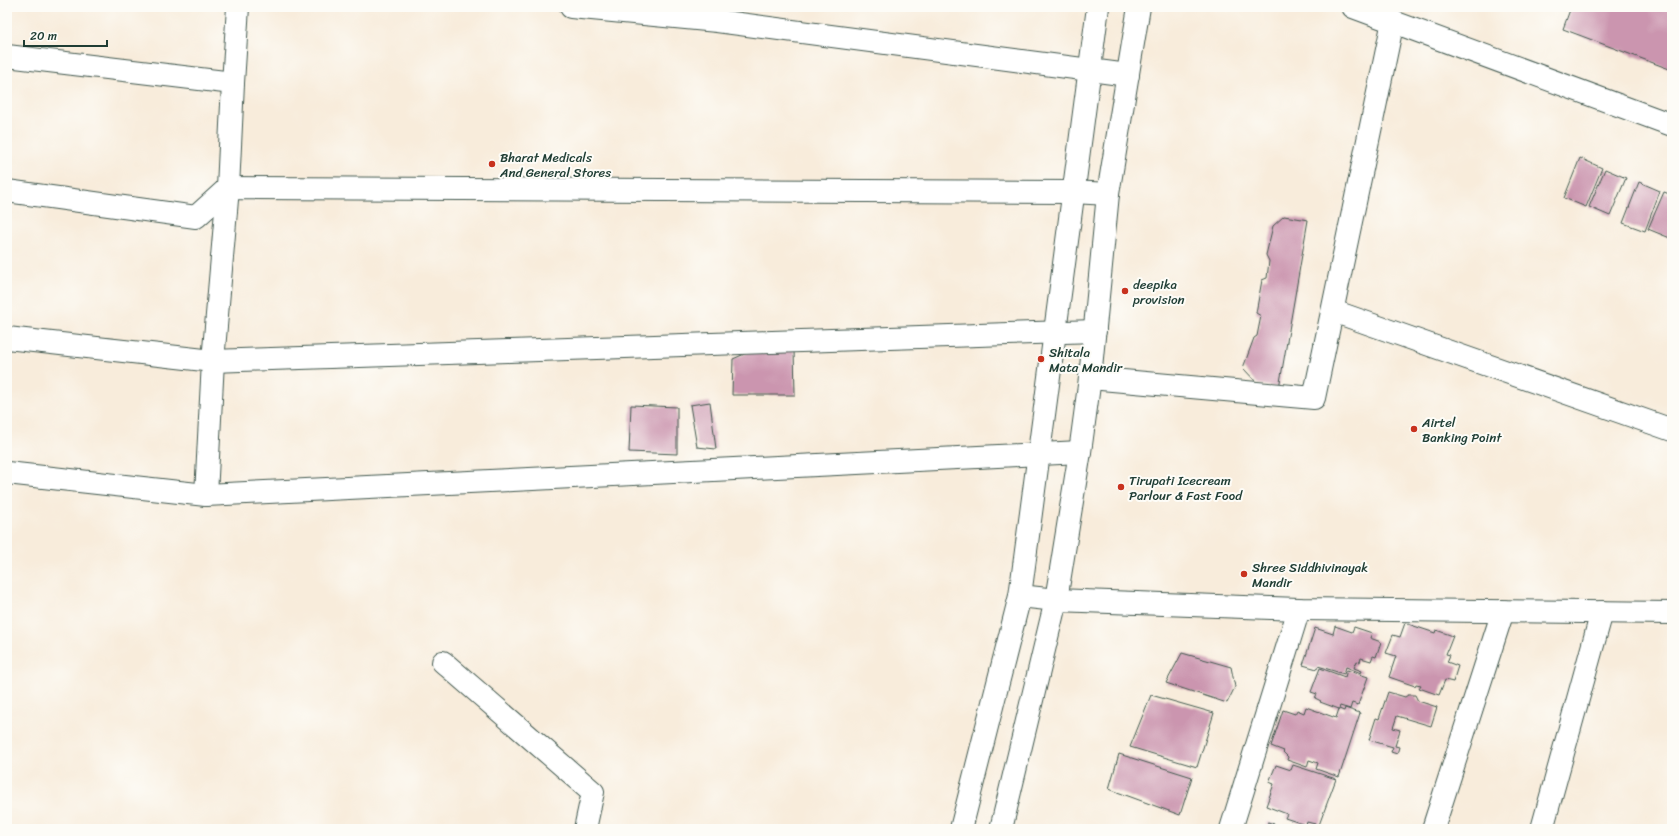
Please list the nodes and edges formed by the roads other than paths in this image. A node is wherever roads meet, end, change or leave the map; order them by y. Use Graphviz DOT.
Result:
graph roads {
  1 [pos="238,7"];
  2 [pos="572,7"];
  3 [pos="1098,7"];
  4 [pos="1139,7"];
  5 [pos="1353,7"];
  6 [pos="718,14"];
  7 [pos="1394,21"];
  8 [pos="7,56"];
  9 [pos="1090,70"];
  10 [pos="1128,75"];
  11 [pos="232,83"];
  12 [pos="1672,125"];
  13 [pos="228,188"];
  14 [pos="7,191"];
  15 [pos="1073,192"];
  16 [pos="1108,194"];
  17 [pos="1332,311"];
  18 [pos="1095,331"];
  19 [pos="1055,332"];
  20 [pos="7,338"];
  21 [pos="213,361"];
  22 [pos="1090,378"];
  23 [pos="1672,430"];
  24 [pos="1080,452"];
  25 [pos="1039,455"];
  26 [pos="7,473"];
  27 [pos="206,495"];
  28 [pos="1020,596"];
  29 [pos="1056,600"];
  30 [pos="1299,609"];
  31 [pos="1503,611"];
  32 [pos="1602,612"];
  33 [pos="1672,613"];
  34 [pos="443,662"];
  35 [pos="585,829"];
  36 [pos="960,829"];
  37 [pos="1001,829"];
  38 [pos="1231,829"];
  39 [pos="1433,829"];
  40 [pos="1542,829"];
  1 -- 11 [label="street"];
  2 -- 6 [label="street"];
  3 -- 9 [label="street"];
  4 -- 10 [label="street"];
  5 -- 7 [label="street"];
  6 -- 9 [label="street"];
  7 -- 12 [label="street"];
  7 -- 17 [label="street"];
  8 -- 11 [label="street"];
  9 -- 10 [label="street"];
  9 -- 15 [label="street"];
  10 -- 16 [label="street"];
  11 -- 13 [label="street"];
  13 -- 14 [label="street"];
  13 -- 15 [label="street"];
  13 -- 21 [label="street"];
  15 -- 16 [label="street"];
  15 -- 19 [label="street"];
  16 -- 18 [label="street"];
  17 -- 22 [label="street"];
  17 -- 23 [label="street"];
  18 -- 19 [label="street"];
  18 -- 22 [label="street"];
  19 -- 21 [label="street"];
  19 -- 25 [label="street"];
  20 -- 21 [label="street"];
  21 -- 27 [label="street"];
  22 -- 24 [label="street"];
  24 -- 25 [label="street"];
  24 -- 29 [label="street"];
  25 -- 27 [label="street"];
  25 -- 28 [label="street"];
  26 -- 27 [label="street"];
  28 -- 29 [label="street"];
  28 -- 36 [label="street"];
  29 -- 30 [label="street"];
  29 -- 37 [label="street"];
  30 -- 31 [label="street"];
  30 -- 38 [label="street"];
  31 -- 32 [label="street"];
  31 -- 39 [label="street"];
  32 -- 33 [label="street"];
  32 -- 40 [label="street"];
  34 -- 35 [label="street"];
}
